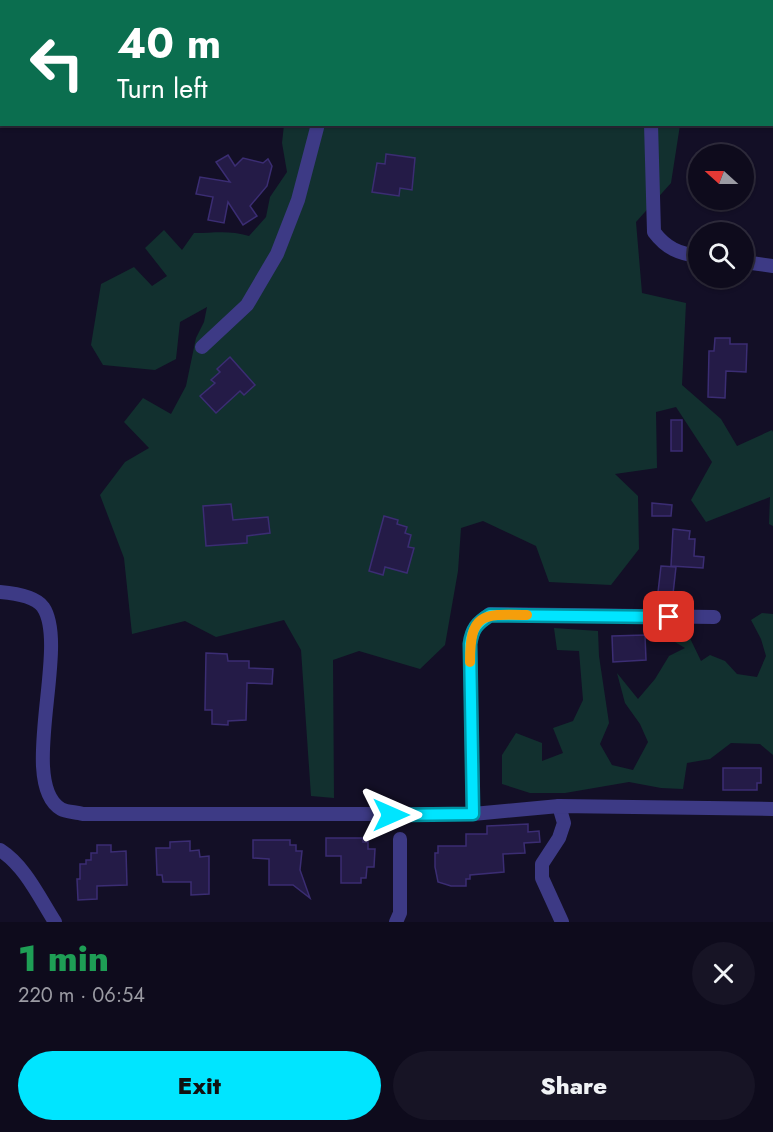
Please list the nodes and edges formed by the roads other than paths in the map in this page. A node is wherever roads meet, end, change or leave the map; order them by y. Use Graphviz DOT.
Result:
graph roads {
  1 [pos="317,126"];
  2 [pos="651,126"];
  3 [pos="688,255"];
  4 [pos="754,263"];
  5 [pos="773,266"];
  6 [pos="202,347"];
  7 [pos="0,592"];
  8 [pos="714,617"];
  9 [pos="559,806"];
  10 [pos="773,808"];
  11 [pos="473,814"];
  12 [pos="400,839"];
  13 [pos="0,850"];
  14 [pos="55,922"];
  15 [pos="396,922"];
  16 [pos="562,922"];
  1 -- 6 [label="street"];
  2 -- 3 [label="street"];
  4 -- 5 [label="street"];
  7 -- 11 [label="street"];
  8 -- 11 [label="street"];
  9 -- 10 [label="street"];
  9 -- 11 [label="street"];
  9 -- 16 [label="street"];
  12 -- 15 [label="street"];
  13 -- 14 [label="street"];
}
